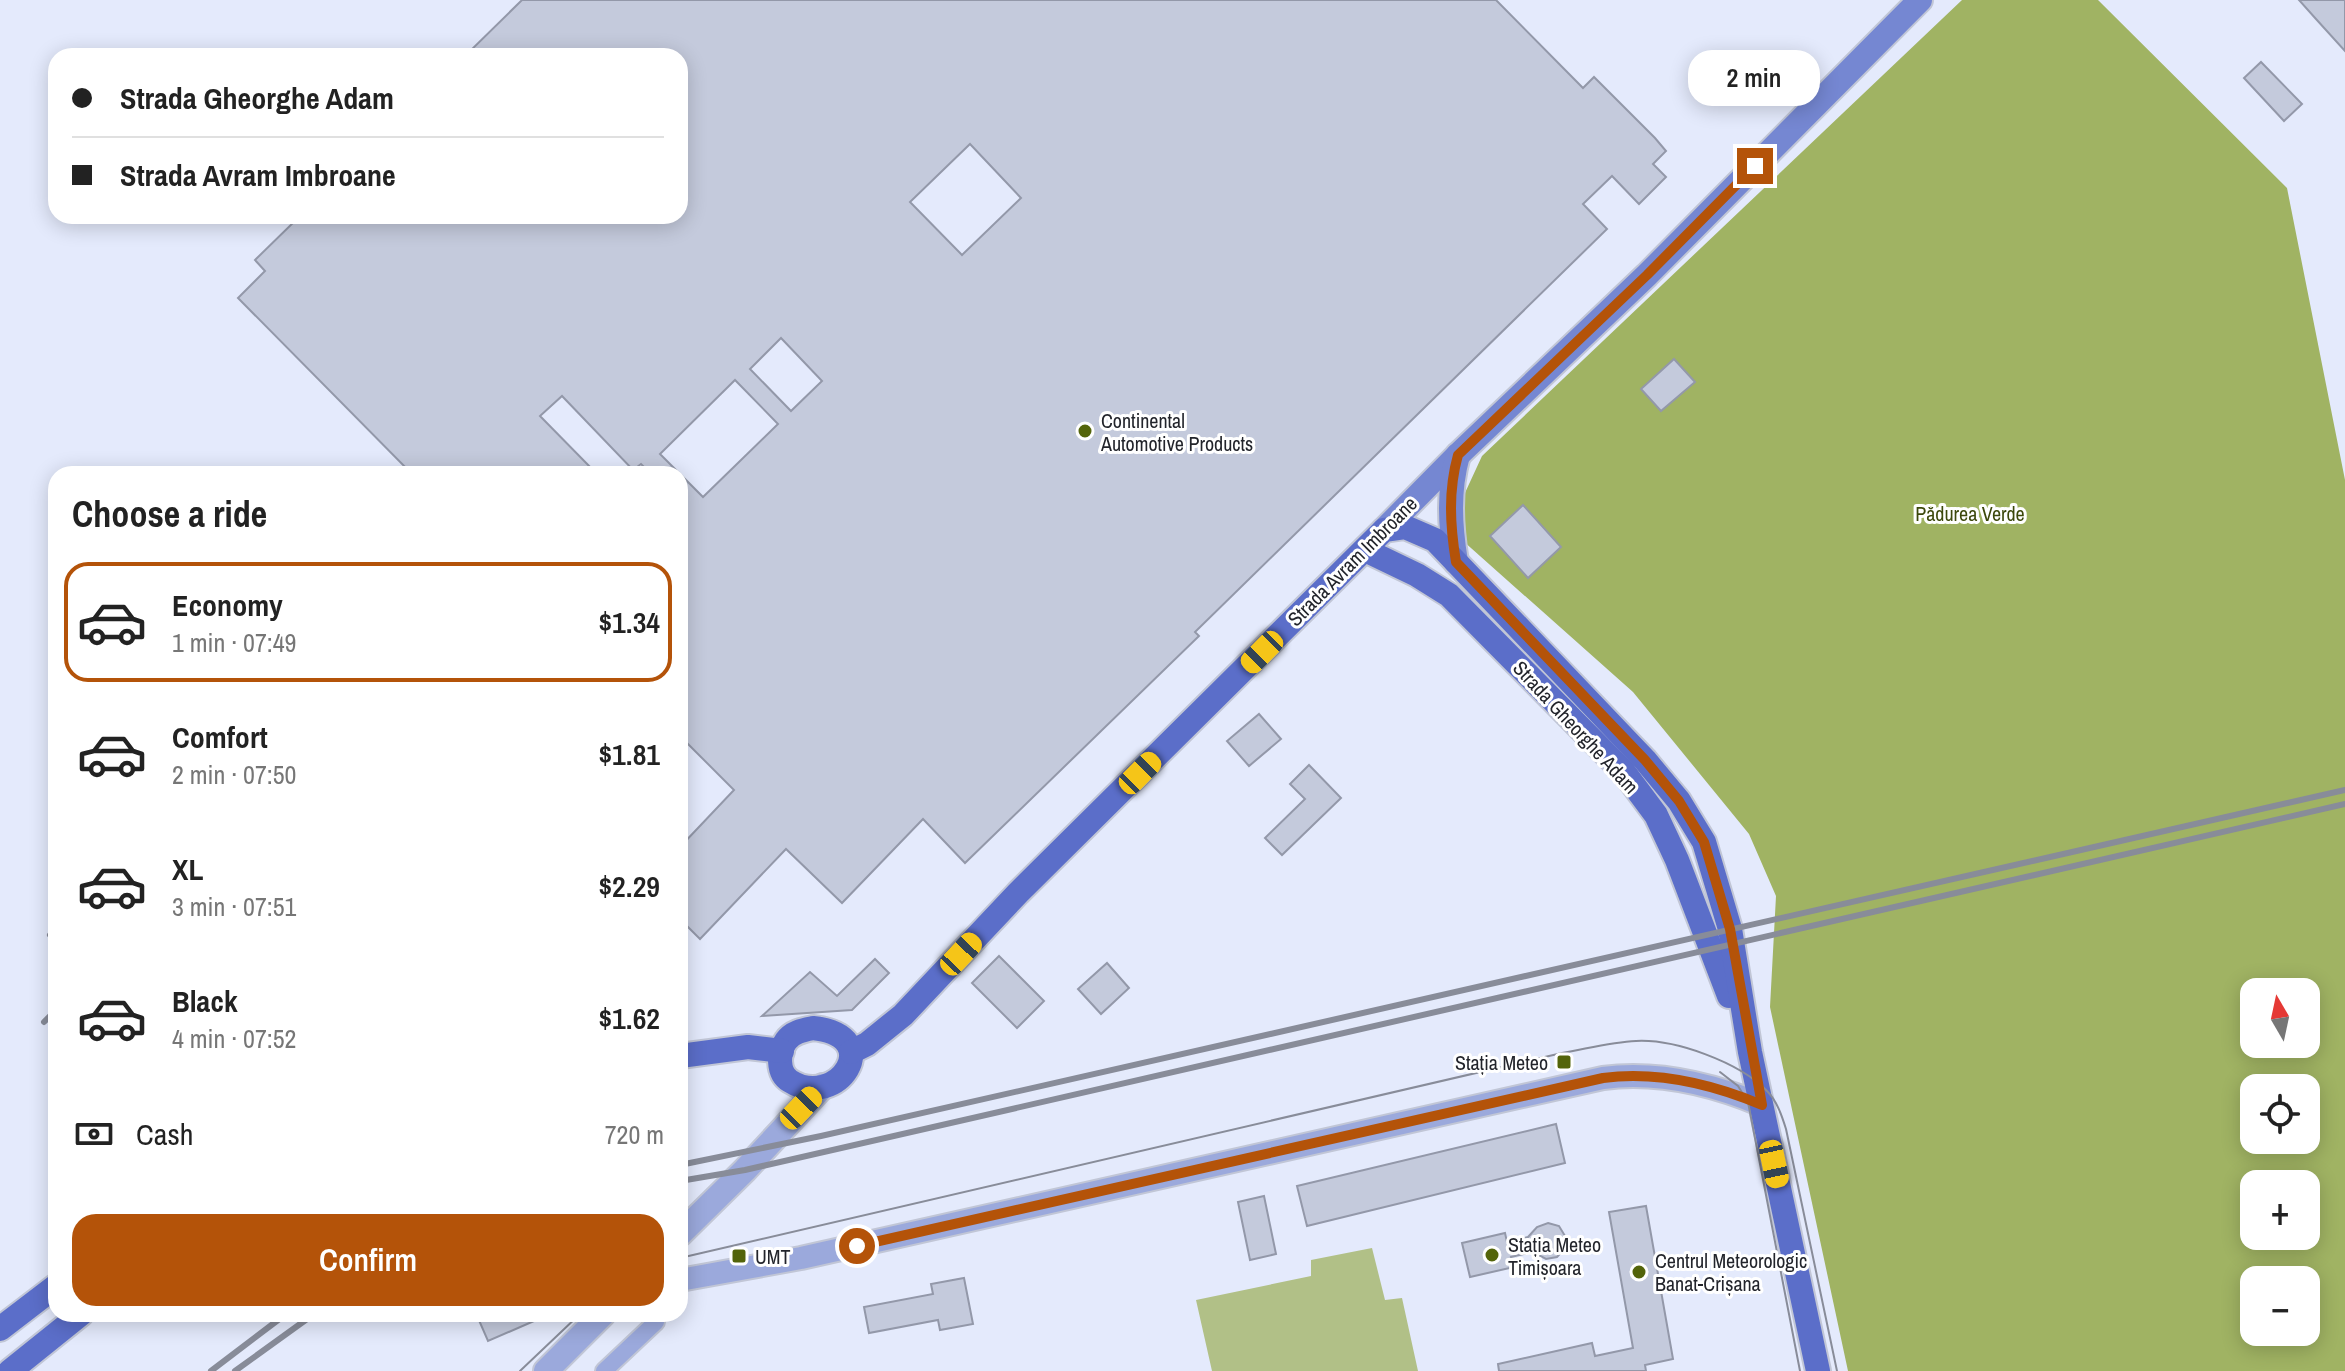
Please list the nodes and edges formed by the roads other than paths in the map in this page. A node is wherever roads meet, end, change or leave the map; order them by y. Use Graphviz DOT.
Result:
graph roads {
  1 [pos="1920,0"];
  2 [pos="1458,455"];
  3 [pos="1384,530"];
  4 [pos="1365,550"];
  5 [pos="1456,562"];
  6 [pos="782,1051"];
  7 [pos="851,1052"];
  8 [pos="1750,1052"];
  9 [pos="688,1055"];
  10 [pos="790,1081"];
  11 [pos="823,1086"];
  12 [pos="1762,1105"];
  13 [pos="784,1125"];
  14 [pos="688,1226"];
  15 [pos="688,1279"];
  16 [pos="48,1292"];
  17 [pos="71,1322"];
  18 [pos="595,1322"];
  19 [pos="656,1322"];
  20 [pos="0,1329"];
  21 [pos="10,1371"];
  22 [pos="546,1371"];
  23 [pos="604,1371"];
  24 [pos="1818,1371"];
  1 -- 2 [label="main road, Strada Avram Imbroane"];
  2 -- 3 [label="main road, Strada Avram Imbroane"];
  2 -- 5 [label="main road"];
  3 -- 4 [label="main road, Strada Avram Imbroane"];
  3 -- 5 [label="main road, Strada Gheorghe Adam"];
  4 -- 7 [label="main road, Strada Avram Imbroane"];
  4 -- 8 [label="main road, Strada Gheorghe Adam"];
  5 -- 8 [label="main road, Strada Gheorghe Adam"];
  6 -- 7 [label="main road"];
  6 -- 9 [label="main road"];
  6 -- 10 [label="main road"];
  7 -- 11 [label="main road"];
  8 -- 12 [label="main road, Strada Gheorghe Adam"];
  10 -- 11 [label="main road"];
  10 -- 13 [label="street"];
  11 -- 13 [label="street"];
  12 -- 15 [label="street"];
  12 -- 24 [label="main road, Strada Gheorghe Adam"];
  13 -- 14 [label="street"];
  16 -- 20 [label="main road"];
  17 -- 21 [label="main road"];
  18 -- 22 [label="street"];
  19 -- 23 [label="street"];
}
